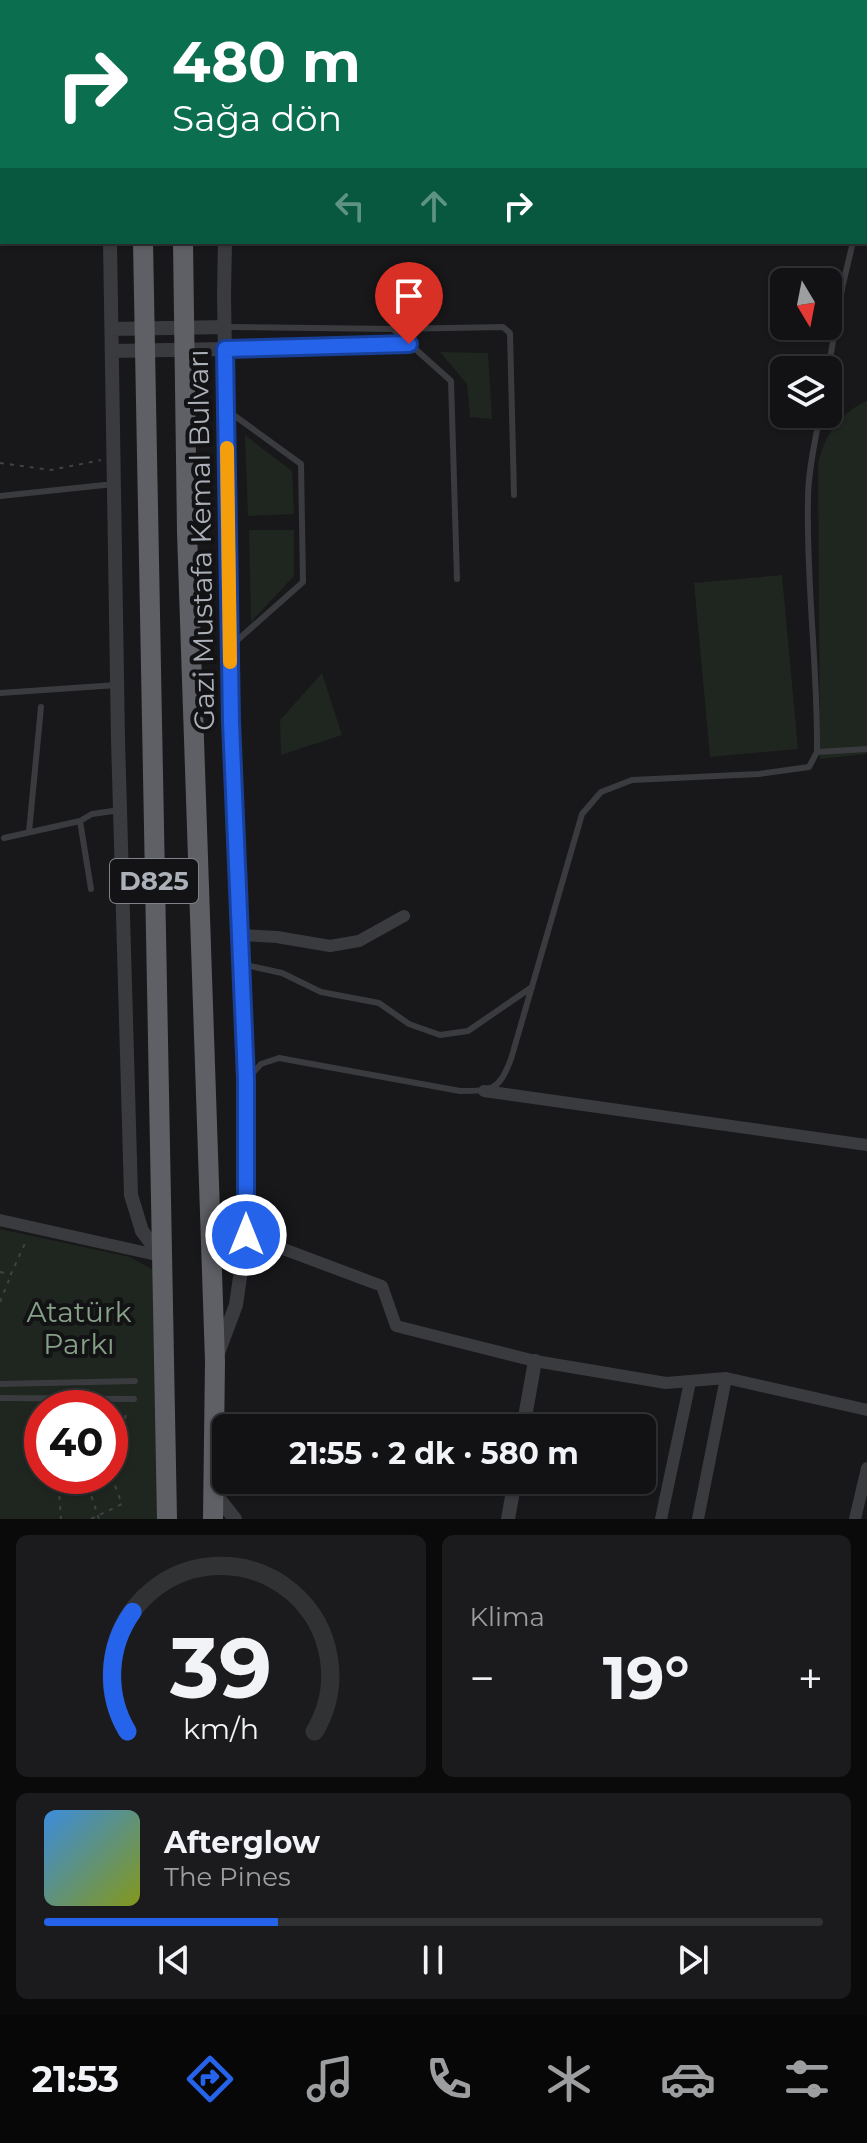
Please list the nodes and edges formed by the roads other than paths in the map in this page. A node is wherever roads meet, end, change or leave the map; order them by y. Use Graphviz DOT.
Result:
graph roads {
  1 [pos="110,244"];
  2 [pos="143,244"];
  3 [pos="183,244"];
  4 [pos="225,244"];
  5 [pos="853,244"];
  6 [pos="184,327"];
  7 [pos="225,327"];
  8 [pos="144,328"];
  9 [pos="112,329"];
  10 [pos="393,329"];
  11 [pos="409,344"];
  12 [pos="184,348"];
  13 [pos="225,349"];
  14 [pos="144,350"];
  15 [pos="112,351"];
  16 [pos="830,356"];
  17 [pos="226,410"];
  18 [pos="818,428"];
  19 [pos="114,484"];
  20 [pos="514,495"];
  21 [pos="0,496"];
  22 [pos="457,579"];
  23 [pos="230,647"];
  24 [pos="117,685"];
  25 [pos="0,693"];
  26 [pos="41,707"];
  27 [pos="867,749"];
  28 [pos="817,752"];
  29 [pos="120,810"];
  30 [pos="80,821"];
  31 [pos="29,832"];
  32 [pos="4,838"];
  33 [pos="91,889"];
  34 [pos="404,916"];
  35 [pos="240,935"];
  36 [pos="241,964"];
  37 [pos="532,987"];
  38 [pos="246,1079"];
  39 [pos="484,1091"];
  40 [pos="867,1145"];
  41 [pos="0,1220"];
  42 [pos="246,1235"];
  43 [pos="161,1256"];
  44 [pos="215,1361"];
  45 [pos="535,1361"];
  46 [pos="726,1378"];
  47 [pos="135,1381"];
  48 [pos="690,1382"];
  49 [pos="0,1384"];
  50 [pos="0,1398"];
  51 [pos="134,1399"];
  52 [pos="867,1410"];
  53 [pos="214,1414"];
  54 [pos="526,1414"];
  55 [pos="867,1468"];
  56 [pos="213,1494"];
  57 [pos="215,1494"];
  58 [pos="512,1494"];
  59 [pos="167,1519"];
  60 [pos="213,1519"];
  61 [pos="235,1519"];
  62 [pos="508,1519"];
  63 [pos="661,1519"];
  64 [pos="698,1519"];
  65 [pos="855,1519"];
  1 -- 9 [label="street"];
  2 -- 8 [label="highway, Gazi Mustafa Kemal Bulvarı / D825"];
  3 -- 6 [label="highway, Gazi Mustafa Kemal Bulvarı / D825"];
  4 -- 7 [label="street, Gazi Mustafa Kemal Bulvarı"];
  5 -- 16 [label="lane"];
  6 -- 7 [label="street"];
  6 -- 8 [label="street"];
  6 -- 12 [label="highway, Gazi Mustafa Kemal Bulvarı / D825"];
  7 -- 10 [label="lane"];
  7 -- 13 [label="street, Gazi Mustafa Kemal Bulvarı"];
  8 -- 9 [label="street"];
  8 -- 14 [label="highway, Gazi Mustafa Kemal Bulvarı / D825"];
  9 -- 15 [label="street"];
  10 -- 11 [label="lane"];
  10 -- 20 [label="lane"];
  11 -- 13 [label="lane"];
  11 -- 22 [label="lane"];
  12 -- 13 [label="street"];
  12 -- 14 [label="street"];
  12 -- 44 [label="highway, Gazi Mustafa Kemal Bulvarı / D825"];
  13 -- 17 [label="street, Gazi Mustafa Kemal Bulvarı"];
  14 -- 15 [label="street"];
  14 -- 43 [label="highway, Gazi Mustafa Kemal Bulvarı / D825"];
  15 -- 19 [label="street"];
  17 -- 23 [label="street, Gazi Mustafa Kemal Bulvarı"];
  17 -- 23 [label="lane"];
  18 -- 28 [label="lane"];
  19 -- 21 [label="lane"];
  19 -- 24 [label="street"];
  23 -- 35 [label="street, Gazi Mustafa Kemal Bulvarı"];
  24 -- 25 [label="lane"];
  24 -- 29 [label="street"];
  26 -- 31 [label="lane"];
  27 -- 28 [label="lane"];
  28 -- 37 [label="lane"];
  29 -- 30 [label="lane"];
  29 -- 43 [label="street"];
  30 -- 31 [label="lane"];
  30 -- 33 [label="lane"];
  31 -- 32 [label="lane"];
  34 -- 35 [label="street"];
  35 -- 36 [label="street, Gazi Mustafa Kemal Bulvarı"];
  36 -- 37 [label="lane"];
  36 -- 38 [label="street, Gazi Mustafa Kemal Bulvarı"];
  37 -- 39 [label="lane"];
  38 -- 39 [label="lane"];
  38 -- 42 [label="street, Gazi Mustafa Kemal Bulvarı"];
  39 -- 40 [label="street"];
  41 -- 43 [label="street"];
  42 -- 44 [label="street, Gazi Mustafa Kemal Bulvarı"];
  42 -- 45 [label="street"];
  43 -- 59 [label="highway, Gazi Mustafa Kemal Bulvarı / D825"];
  44 -- 53 [label="highway, Gazi Mustafa Kemal Bulvarı / D825"];
  45 -- 48 [label="street"];
  45 -- 54 [label="street"];
  46 -- 48 [label="street"];
  46 -- 52 [label="street"];
  46 -- 64 [label="street"];
  47 -- 49 [label="lane"];
  48 -- 63 [label="street"];
  50 -- 51 [label="lane"];
  55 -- 65 [label="street"];
  56 -- 60 [label="highway, Gazi Mustafa Kemal Bulvarı / D825"];
  57 -- 61 [label="street"];
  58 -- 62 [label="street"];
}
